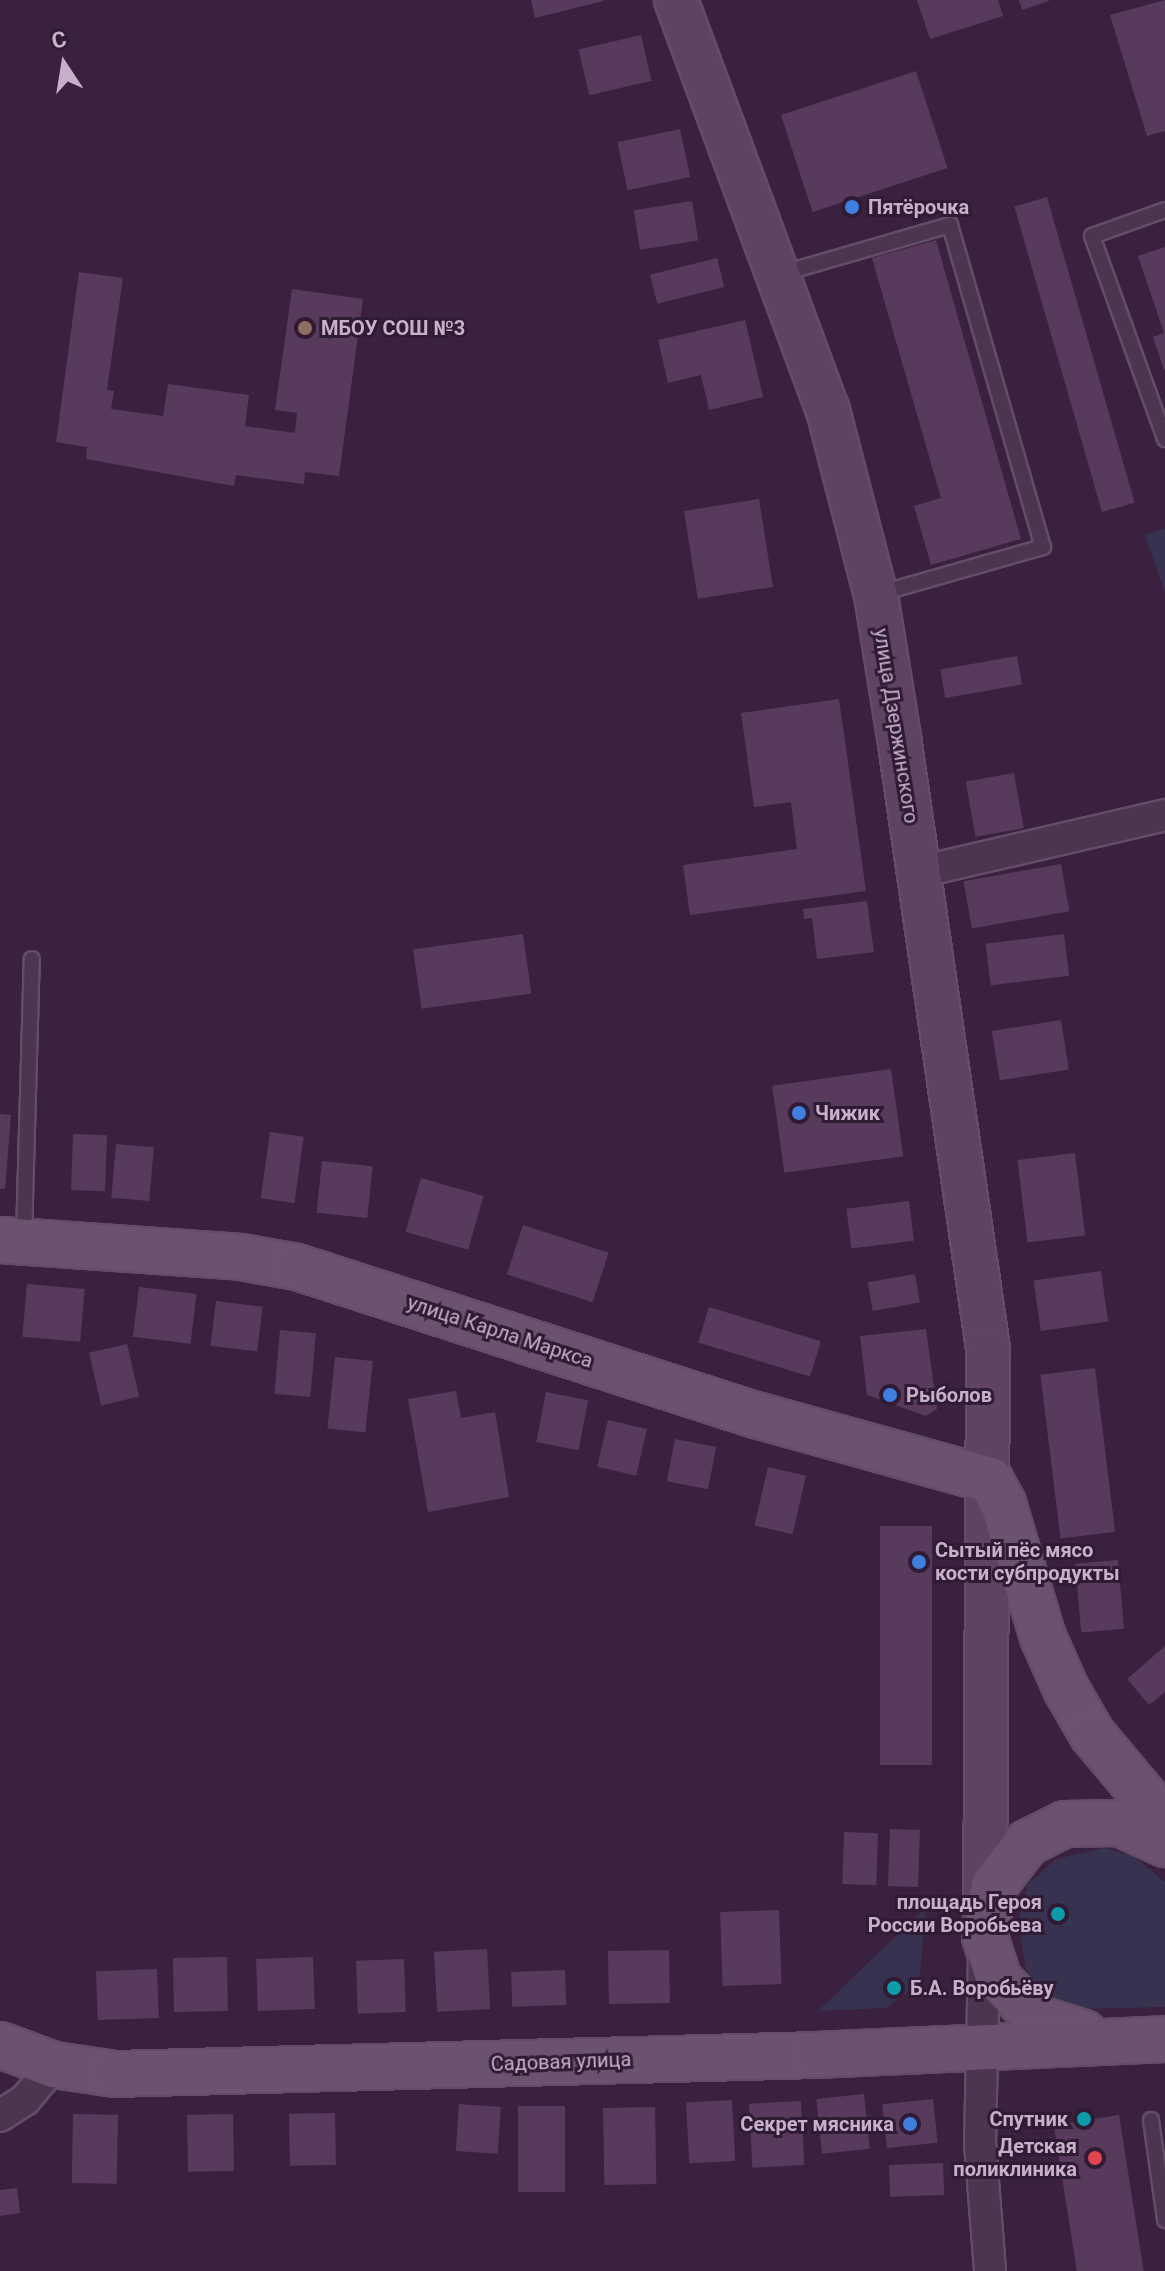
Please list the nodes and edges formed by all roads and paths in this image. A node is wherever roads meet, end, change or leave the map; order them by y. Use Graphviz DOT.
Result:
graph roads {
  1 [pos="676,0"];
  2 [pos="1165,210"];
  3 [pos="780,274"];
  4 [pos="1165,439"];
  5 [pos="876,595"];
  6 [pos="1165,815"];
  7 [pos="919,872"];
  8 [pos="32,959"];
  9 [pos="12,1241"];
  10 [pos="990,1480"];
  11 [pos="1165,1821"];
  12 [pos="1165,1844"];
  13 [pos="985,1920"];
  14 [pos="1152,2037"];
  15 [pos="0,2045"];
  16 [pos="980,2047"];
  17 [pos="54,2065"];
  18 [pos="0,2116"];
  19 [pos="1151,2120"];
  20 [pos="1165,2220"];
  21 [pos="990,2271"];
  1 -- 3 [label="main road, улица Дзержинского"];
  2 -- 4 [label="lane"];
  3 -- 5 [label="main road, улица Дзержинского"];
  3 -- 5 [label="lane"];
  5 -- 7 [label="main road, улица Дзержинского"];
  6 -- 7 [label="street"];
  7 -- 10 [label="main road, улица Дзержинского"];
  8 -- 9 [label="lane"];
  9 -- 10 [label="main road, улица Карла Маркса"];
  10 -- 11 [label="main road"];
  10 -- 13 [label="main road, улица Дзержинского"];
  12 -- 13 [label="main road"];
  13 -- 14 [label="main road"];
  13 -- 16 [label="street"];
  14 -- 16 [label="main road, Садовая улица"];
  15 -- 17 [label="main road, Садовая улица"];
  16 -- 17 [label="main road, Садовая улица"];
  16 -- 21 [label="street"];
  17 -- 18 [label="street"];
  19 -- 20 [label="lane"];
}
